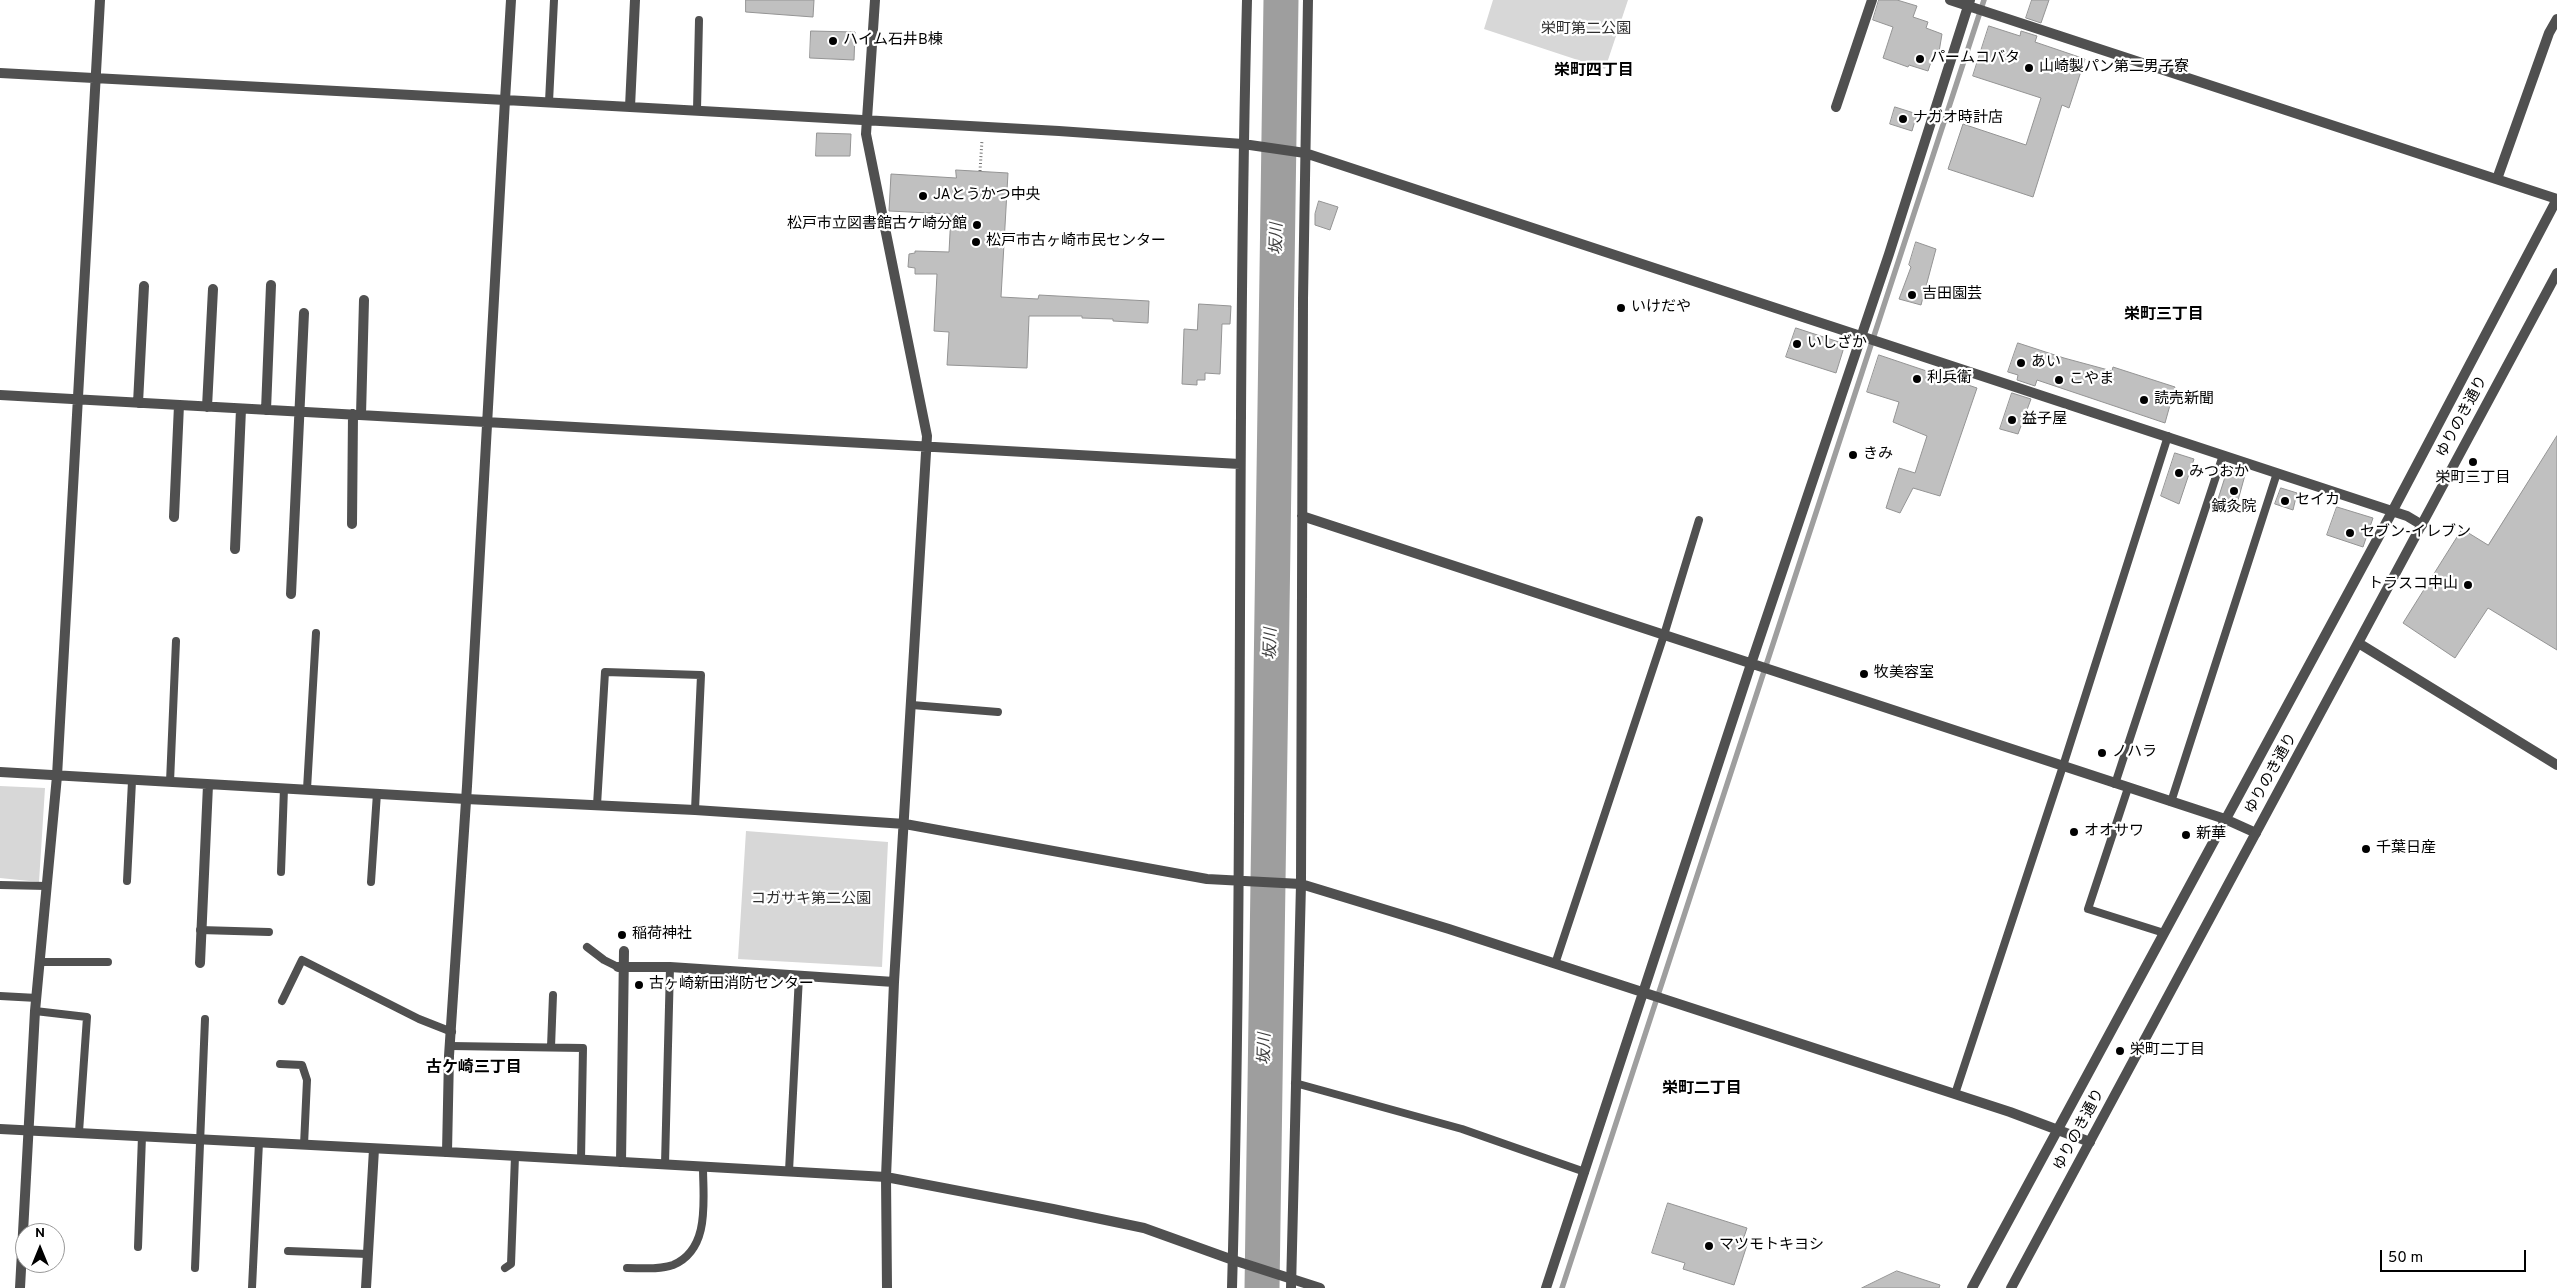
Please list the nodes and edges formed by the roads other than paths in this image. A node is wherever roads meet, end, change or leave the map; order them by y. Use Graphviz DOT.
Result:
graph roads {
  1 [pos="100,0"];
  2 [pos="510,0"];
  3 [pos="554,0"];
  4 [pos="635,0"];
  5 [pos="875,0"];
  6 [pos="1247,0"];
  7 [pos="1308,0"];
  8 [pos="1872,0"];
  9 [pos="1950,0"];
  10 [pos="1975,6"];
  11 [pos="2557,19"];
  12 [pos="699,20"];
  13 [pos="0,73"];
  14 [pos="95,78"];
  15 [pos="505,100"];
  16 [pos="549,102"];
  17 [pos="630,107"];
  18 [pos="1836,107"];
  19 [pos="697,110"];
  20 [pos="866,120"];
  21 [pos="1248,145"];
  22 [pos="1302,153"];
  23 [pos="2497,179"];
  24 [pos="2557,199"];
  25 [pos="2557,273"];
  26 [pos="271,285"];
  27 [pos="144,286"];
  28 [pos="213,289"];
  29 [pos="364,300"];
  30 [pos="304,313"];
  31 [pos="1868,338"];
  32 [pos="0,395"];
  33 [pos="78,399"];
  34 [pos="138,403"];
  35 [pos="179,405"];
  36 [pos="207,407"];
  37 [pos="241,409"];
  38 [pos="266,410"];
  39 [pos="300,412"];
  40 [pos="357,414"];
  41 [pos="486,422"];
  42 [pos="2168,436"];
  43 [pos="927,446"];
  44 [pos="2224,455"];
  45 [pos="1240,464"];
  46 [pos="2277,473"];
  47 [pos="2392,512"];
  48 [pos="1302,516"];
  49 [pos="174,517"];
  50 [pos="1699,520"];
  51 [pos="352,524"];
  52 [pos="2422,524"];
  53 [pos="235,550"];
  54 [pos="291,594"];
  55 [pos="316,633"];
  56 [pos="1664,635"];
  57 [pos="176,641"];
  58 [pos="2360,644"];
  59 [pos="1760,667"];
  60 [pos="912,705"];
  61 [pos="998,712"];
  62 [pos="2063,766"];
  63 [pos="2557,766"];
  64 [pos="0,772"];
  65 [pos="57,776"];
  66 [pos="132,781"];
  67 [pos="170,782"];
  68 [pos="2115,784"];
  69 [pos="208,785"];
  70 [pos="284,788"];
  71 [pos="2128,788"];
  72 [pos="308,789"];
  73 [pos="378,793"];
  74 [pos="466,800"];
  75 [pos="2172,802"];
  76 [pos="597,805"];
  77 [pos="695,810"];
  78 [pos="2225,819"];
  79 [pos="905,824"];
  80 [pos="2256,834"];
  81 [pos="280,872"];
  82 [pos="126,881"];
  83 [pos="371,882"];
  84 [pos="1238,882"];
  85 [pos="0,884"];
  86 [pos="1301,884"];
  87 [pos="47,886"];
  88 [pos="200,930"];
  89 [pos="269,932"];
  90 [pos="2164,933"];
  91 [pos="587,947"];
  92 [pos="624,951"];
  93 [pos="40,962"];
  94 [pos="108,962"];
  95 [pos="200,962"];
  96 [pos="1555,964"];
  97 [pos="621,967"];
  98 [pos="670,967"];
  99 [pos="799,976"];
  100 [pos="894,982"];
  101 [pos="553,995"];
  102 [pos="0,996"];
  103 [pos="1652,996"];
  104 [pos="37,998"];
  105 [pos="282,1001"];
  106 [pos="35,1012"];
  107 [pos="205,1019"];
  108 [pos="452,1032"];
  109 [pos="451,1046"];
  110 [pos="552,1047"];
  111 [pos="280,1064"];
  112 [pos="1295,1083"];
  113 [pos="1955,1094"];
  114 [pos="0,1129"];
  115 [pos="2058,1129"];
  116 [pos="27,1130"];
  117 [pos="79,1132"];
  118 [pos="142,1136"];
  119 [pos="200,1139"];
  120 [pos="259,1142"];
  121 [pos="2090,1142"];
  122 [pos="304,1145"];
  123 [pos="374,1149"];
  124 [pos="447,1152"];
  125 [pos="514,1156"];
  126 [pos="580,1160"];
  127 [pos="622,1162"];
  128 [pos="664,1164"];
  129 [pos="703,1167"];
  130 [pos="789,1171"];
  131 [pos="1585,1172"];
  132 [pos="886,1178"];
  133 [pos="138,1246"];
  134 [pos="288,1251"];
  135 [pos="367,1254"];
  136 [pos="1236,1261"];
  137 [pos="195,1268"];
  138 [pos="505,1268"];
  139 [pos="627,1268"];
  140 [pos="1288,1281"];
  141 [pos="20,1288"];
  142 [pos="252,1288"];
  143 [pos="366,1288"];
  144 [pos="887,1288"];
  145 [pos="1232,1288"];
  146 [pos="1320,1288"];
  147 [pos="1546,1288"];
  148 [pos="1972,1288"];
  149 [pos="2011,1288"];
  1 -- 14 [label="street"];
  2 -- 15 [label="street"];
  3 -- 16 [label="lane"];
  4 -- 17 [label="street"];
  5 -- 20 [label="street"];
  6 -- 21 [label="street"];
  7 -- 22 [label="street"];
  8 -- 18 [label="street"];
  9 -- 10 [label="street"];
  10 -- 23 [label="street"];
  10 -- 31 [label="street"];
  11 -- 23 [label="street"];
  12 -- 19 [label="lane"];
  13 -- 14 [label="street"];
  14 -- 15 [label="street"];
  14 -- 33 [label="street"];
  15 -- 16 [label="street"];
  15 -- 41 [label="street"];
  16 -- 17 [label="street"];
  17 -- 19 [label="street"];
  19 -- 20 [label="street"];
  20 -- 21 [label="street"];
  20 -- 43 [label="street"];
  21 -- 22 [label="street"];
  21 -- 45 [label="street"];
  22 -- 31 [label="street"];
  22 -- 48 [label="street"];
  23 -- 24 [label="street"];
  24 -- 47 [label="street"];
  25 -- 52 [label="street, ゆりのき通り"];
  26 -- 38 [label="street"];
  27 -- 34 [label="street"];
  28 -- 36 [label="street"];
  29 -- 40 [label="street"];
  30 -- 39 [label="street"];
  31 -- 42 [label="street"];
  31 -- 59 [label="street"];
  32 -- 33 [label="street"];
  33 -- 34 [label="street"];
  33 -- 65 [label="street"];
  34 -- 35 [label="street"];
  35 -- 36 [label="street"];
  35 -- 49 [label="street"];
  36 -- 37 [label="street"];
  37 -- 38 [label="street"];
  37 -- 53 [label="street"];
  38 -- 39 [label="street"];
  39 -- 40 [label="street"];
  39 -- 54 [label="street"];
  40 -- 41 [label="street"];
  40 -- 51 [label="street"];
  41 -- 43 [label="street"];
  41 -- 74 [label="street"];
  42 -- 44 [label="street"];
  42 -- 62 [label="lane"];
  43 -- 45 [label="street"];
  43 -- 60 [label="street"];
  44 -- 46 [label="street"];
  44 -- 68 [label="lane"];
  45 -- 84 [label="street"];
  46 -- 47 [label="street"];
  46 -- 75 [label="lane"];
  47 -- 52 [label="street"];
  47 -- 78 [label="street"];
  48 -- 56 [label="street"];
  48 -- 86 [label="street"];
  50 -- 56 [label="lane"];
  52 -- 58 [label="street, ゆりのき通り"];
  55 -- 72 [label="lane"];
  56 -- 59 [label="street"];
  56 -- 96 [label="lane"];
  57 -- 67 [label="lane"];
  58 -- 63 [label="street"];
  58 -- 80 [label="street, ゆりのき通り"];
  59 -- 62 [label="street"];
  59 -- 103 [label="street"];
  60 -- 61 [label="lane"];
  60 -- 79 [label="street"];
  62 -- 68 [label="street"];
  62 -- 113 [label="lane"];
  64 -- 65 [label="street"];
  65 -- 66 [label="street"];
  65 -- 87 [label="street"];
  66 -- 67 [label="street"];
  66 -- 82 [label="lane"];
  67 -- 69 [label="street"];
  68 -- 71 [label="street"];
  69 -- 70 [label="street"];
  69 -- 88 [label="street"];
  70 -- 72 [label="street"];
  70 -- 81 [label="lane"];
  71 -- 75 [label="street"];
  71 -- 90 [label="lane"];
  72 -- 73 [label="street"];
  73 -- 74 [label="street"];
  73 -- 83 [label="lane"];
  74 -- 76 [label="street"];
  74 -- 108 [label="street"];
  75 -- 78 [label="street"];
  76 -- 77 [label="street"];
  76 -- 77 [label="lane"];
  77 -- 79 [label="street"];
  78 -- 80 [label="street"];
  78 -- 90 [label="street"];
  79 -- 84 [label="street"];
  79 -- 100 [label="street"];
  80 -- 121 [label="street, ゆりのき通り"];
  84 -- 86 [label="street"];
  84 -- 136 [label="street"];
  85 -- 87 [label="lane"];
  86 -- 96 [label="street"];
  86 -- 112 [label="street"];
  87 -- 93 [label="street"];
  88 -- 89 [label="lane"];
  88 -- 95 [label="street"];
  90 -- 115 [label="street"];
  91 -- 97 [label="lane"];
  92 -- 97 [label="street"];
  93 -- 94 [label="lane"];
  93 -- 104 [label="street"];
  96 -- 103 [label="street"];
  97 -- 98 [label="street"];
  97 -- 127 [label="street"];
  98 -- 99 [label="street"];
  98 -- 128 [label="lane"];
  99 -- 100 [label="street"];
  99 -- 130 [label="lane"];
  100 -- 132 [label="street"];
  101 -- 110 [label="lane"];
  102 -- 104 [label="lane"];
  103 -- 113 [label="street"];
  103 -- 131 [label="street"];
  104 -- 106 [label="street"];
  105 -- 108 [label="lane"];
  106 -- 116 [label="street"];
  106 -- 117 [label="lane"];
  107 -- 119 [label="lane"];
  108 -- 109 [label="street"];
  109 -- 110 [label="lane"];
  109 -- 124 [label="street"];
  110 -- 126 [label="lane"];
  111 -- 122 [label="lane"];
  112 -- 131 [label="lane"];
  112 -- 140 [label="street"];
  113 -- 115 [label="street"];
  114 -- 116 [label="street"];
  115 -- 121 [label="street"];
  115 -- 148 [label="street"];
  116 -- 117 [label="street"];
  116 -- 141 [label="street"];
  117 -- 118 [label="street"];
  118 -- 119 [label="street"];
  118 -- 133 [label="lane"];
  119 -- 120 [label="street"];
  119 -- 137 [label="lane"];
  120 -- 122 [label="street"];
  120 -- 142 [label="lane"];
  121 -- 149 [label="street, ゆりのき通り"];
  122 -- 123 [label="street"];
  123 -- 124 [label="street"];
  123 -- 135 [label="street"];
  124 -- 125 [label="street"];
  125 -- 126 [label="street"];
  125 -- 138 [label="lane"];
  126 -- 127 [label="street"];
  127 -- 128 [label="street"];
  128 -- 129 [label="street"];
  129 -- 130 [label="street"];
  129 -- 139 [label="lane"];
  130 -- 132 [label="street"];
  131 -- 147 [label="street"];
  132 -- 136 [label="street"];
  132 -- 144 [label="street"];
  134 -- 135 [label="lane"];
  135 -- 143 [label="street"];
  136 -- 140 [label="street"];
  136 -- 145 [label="street"];
  140 -- 146 [label="street"];
}
